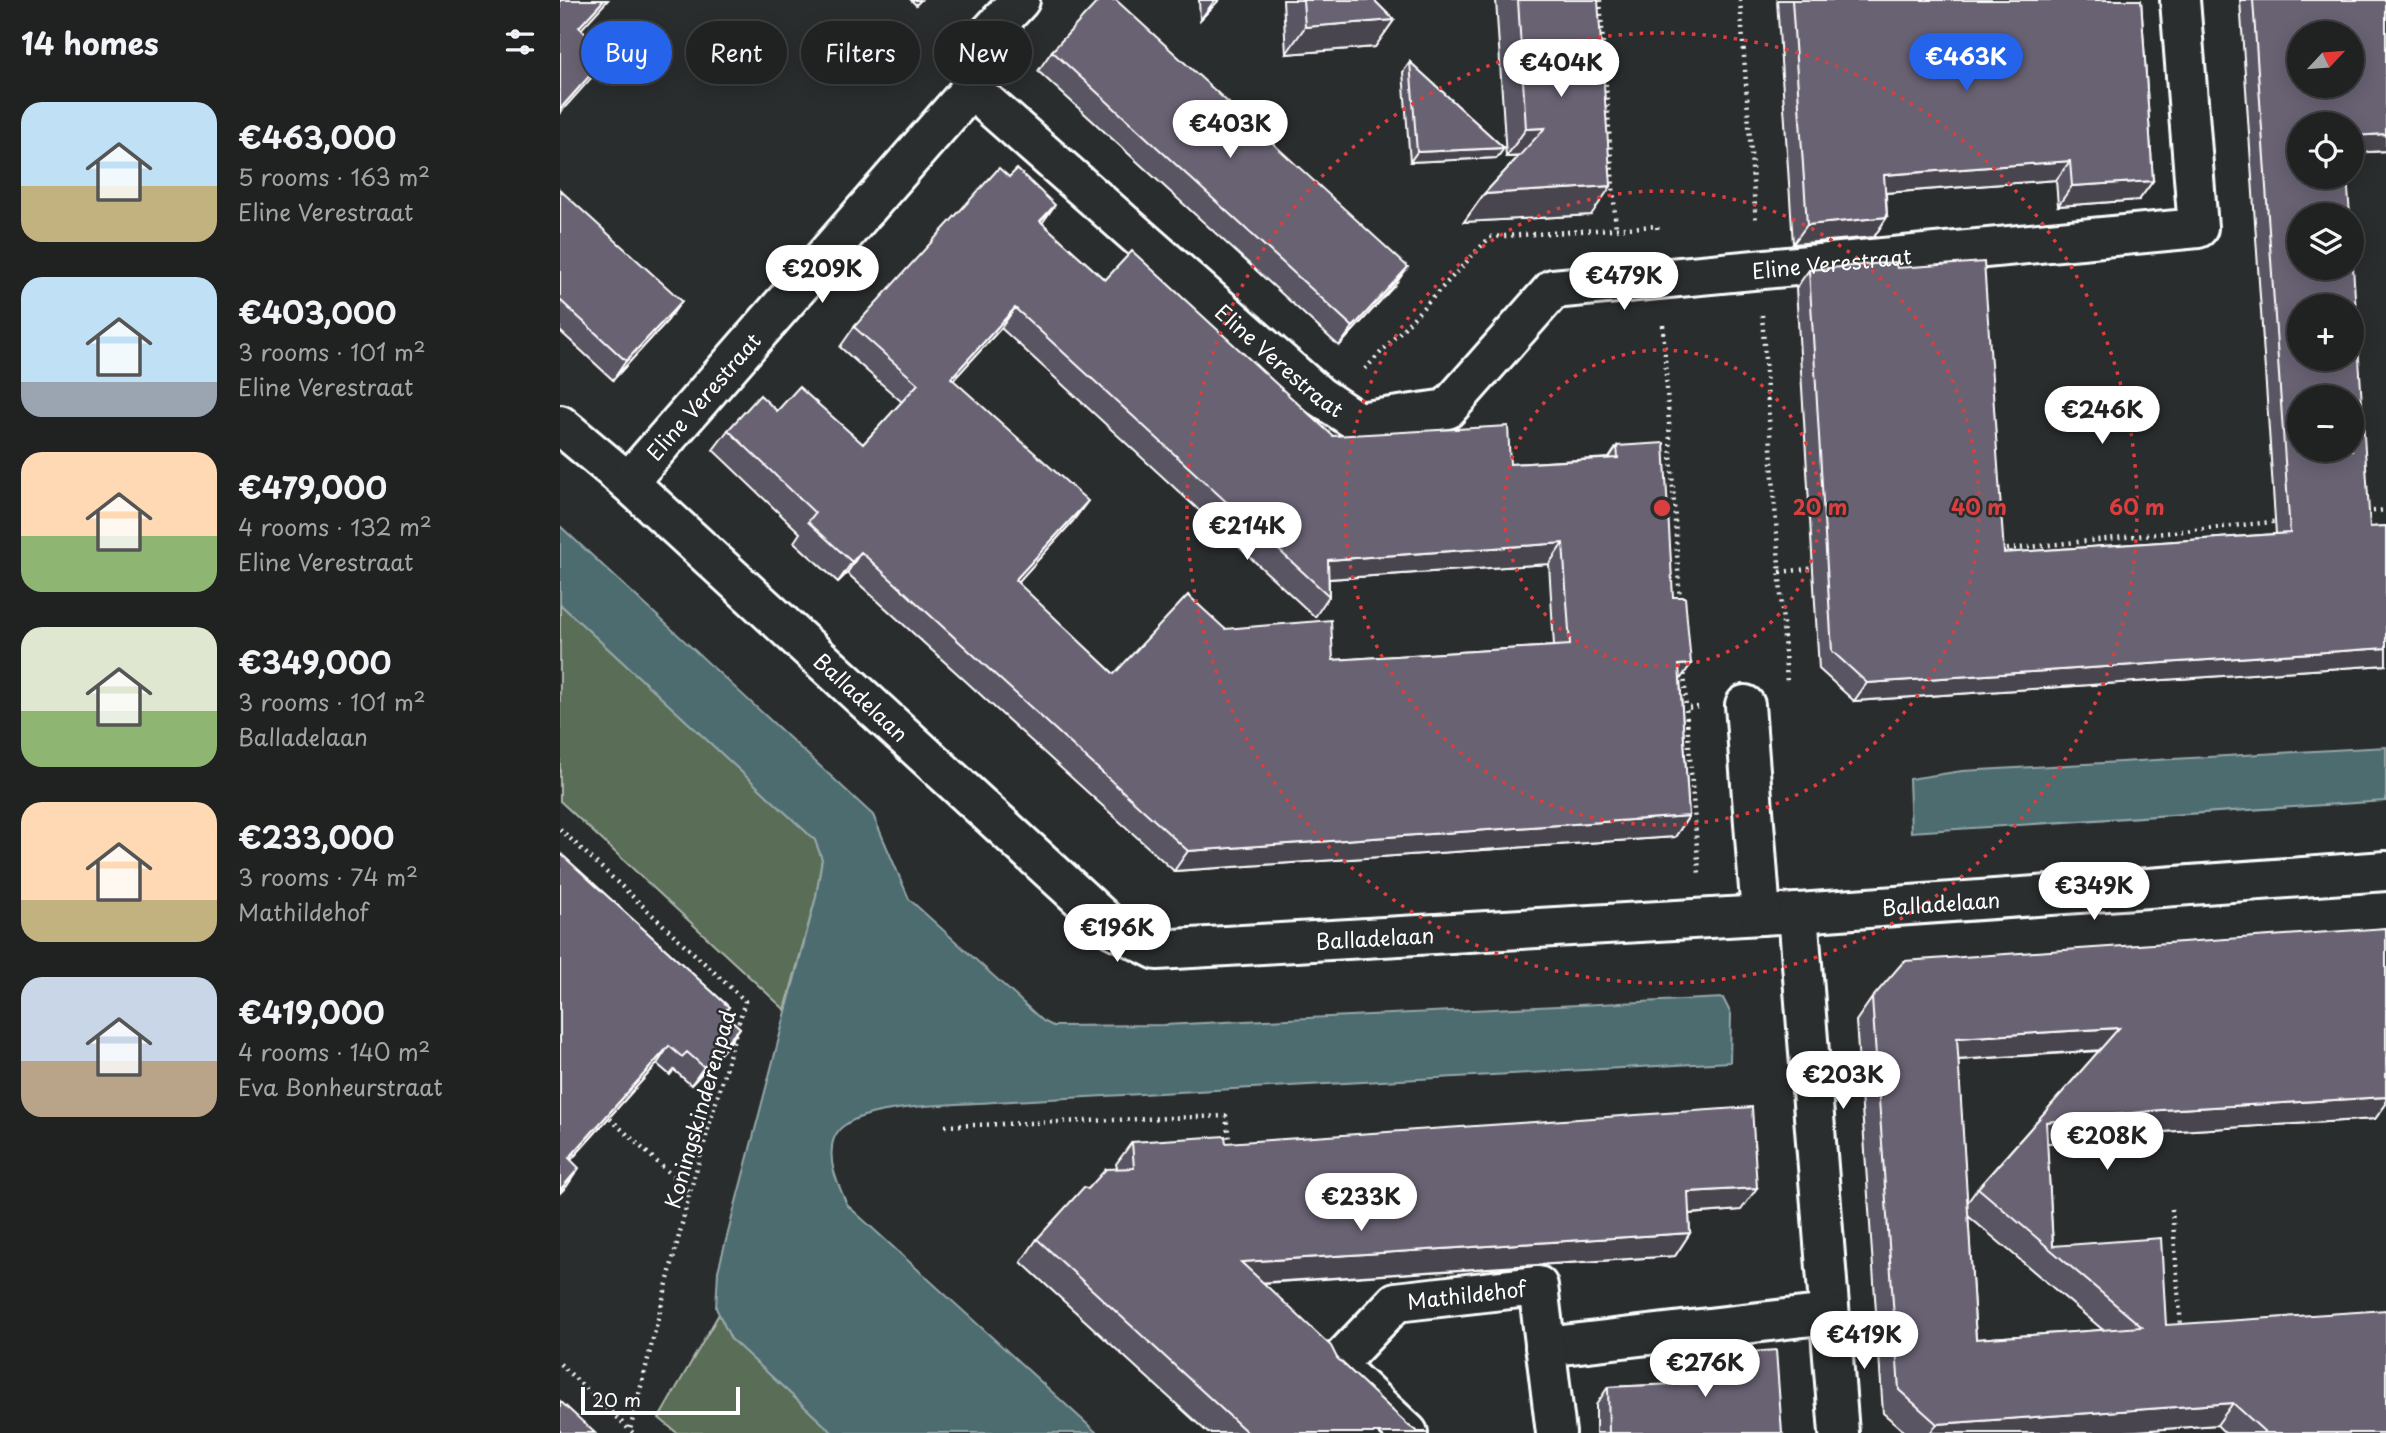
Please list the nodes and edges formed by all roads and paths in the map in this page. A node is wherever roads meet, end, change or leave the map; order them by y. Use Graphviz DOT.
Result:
graph roads {
  1 [pos="1020,0"];
  2 [pos="1600,0"];
  3 [pos="1740,0"];
  4 [pos="2180,0"];
  5 [pos="971,89"];
  6 [pos="1616,230"];
  7 [pos="1759,269"];
  8 [pos="1660,279"];
  9 [pos="1332,405"];
  10 [pos="560,425"];
  11 [pos="628,482"];
  12 [pos="2386,510"];
  13 [pos="2358,513"];
  14 [pos="2290,520"];
  15 [pos="1987,551"];
  16 [pos="1821,568"];
  17 [pos="1780,572"];
  18 [pos="1681,611"];
  19 [pos="1684,666"];
  20 [pos="1745,705"];
  21 [pos="1686,708"];
  22 [pos="560,829"];
  23 [pos="2386,871"];
  24 [pos="1798,913"];
  25 [pos="1761,915"];
  26 [pos="1703,918"];
  27 [pos="600,1110"];
  28 [pos="945,1126"];
  29 [pos="1231,1155"];
  30 [pos="691,1192"];
  31 [pos="2172,1209"];
  32 [pos="1829,1314"];
  33 [pos="2181,1328"];
  34 [pos="1545,1347"];
  35 [pos="560,1364"];
  36 [pos="632,1432"];
  37 [pos="1408,1433"];
  38 [pos="1556,1433"];
  39 [pos="1839,1433"];
  1 -- 5 [label="street"];
  2 -- 6 [label="path"];
  3 -- 7 [label="path"];
  4 -- 7 [label="street, Eline Verestraat"];
  5 -- 9 [label="street, Eline Verestraat"];
  5 -- 11 [label="street, Eline Verestraat"];
  6 -- 8 [label="path"];
  6 -- 9 [label="path"];
  7 -- 8 [label="street, Eline Verestraat"];
  7 -- 17 [label="path"];
  8 -- 9 [label="street, Eline Verestraat"];
  8 -- 18 [label="path"];
  10 -- 11 [label="street, Balladelaan"];
  11 -- 26 [label="street, Balladelaan"];
  12 -- 13 [label="path"];
  14 -- 15 [label="path"];
  16 -- 17 [label="path"];
  17 -- 20 [label="path"];
  19 -- 21 [label="path"];
  20 -- 21 [label="path"];
  20 -- 25 [label="street"];
  21 -- 26 [label="path"];
  22 -- 30 [label="path, Koningskinderenpad"];
  23 -- 24 [label="street, Balladelaan"];
  24 -- 25 [label="street, Balladelaan"];
  24 -- 32 [label="street"];
  25 -- 26 [label="street, Balladelaan"];
  27 -- 30 [label="path"];
  28 -- 29 [label="path"];
  30 -- 36 [label="path, Koningskinderenpad"];
  31 -- 33 [label="path"];
  32 -- 34 [label="street"];
  32 -- 39 [label="street"];
  34 -- 37 [label="street, Mathildehof"];
  34 -- 38 [label="street, Mathildehof"];
  35 -- 36 [label="path"];
}
